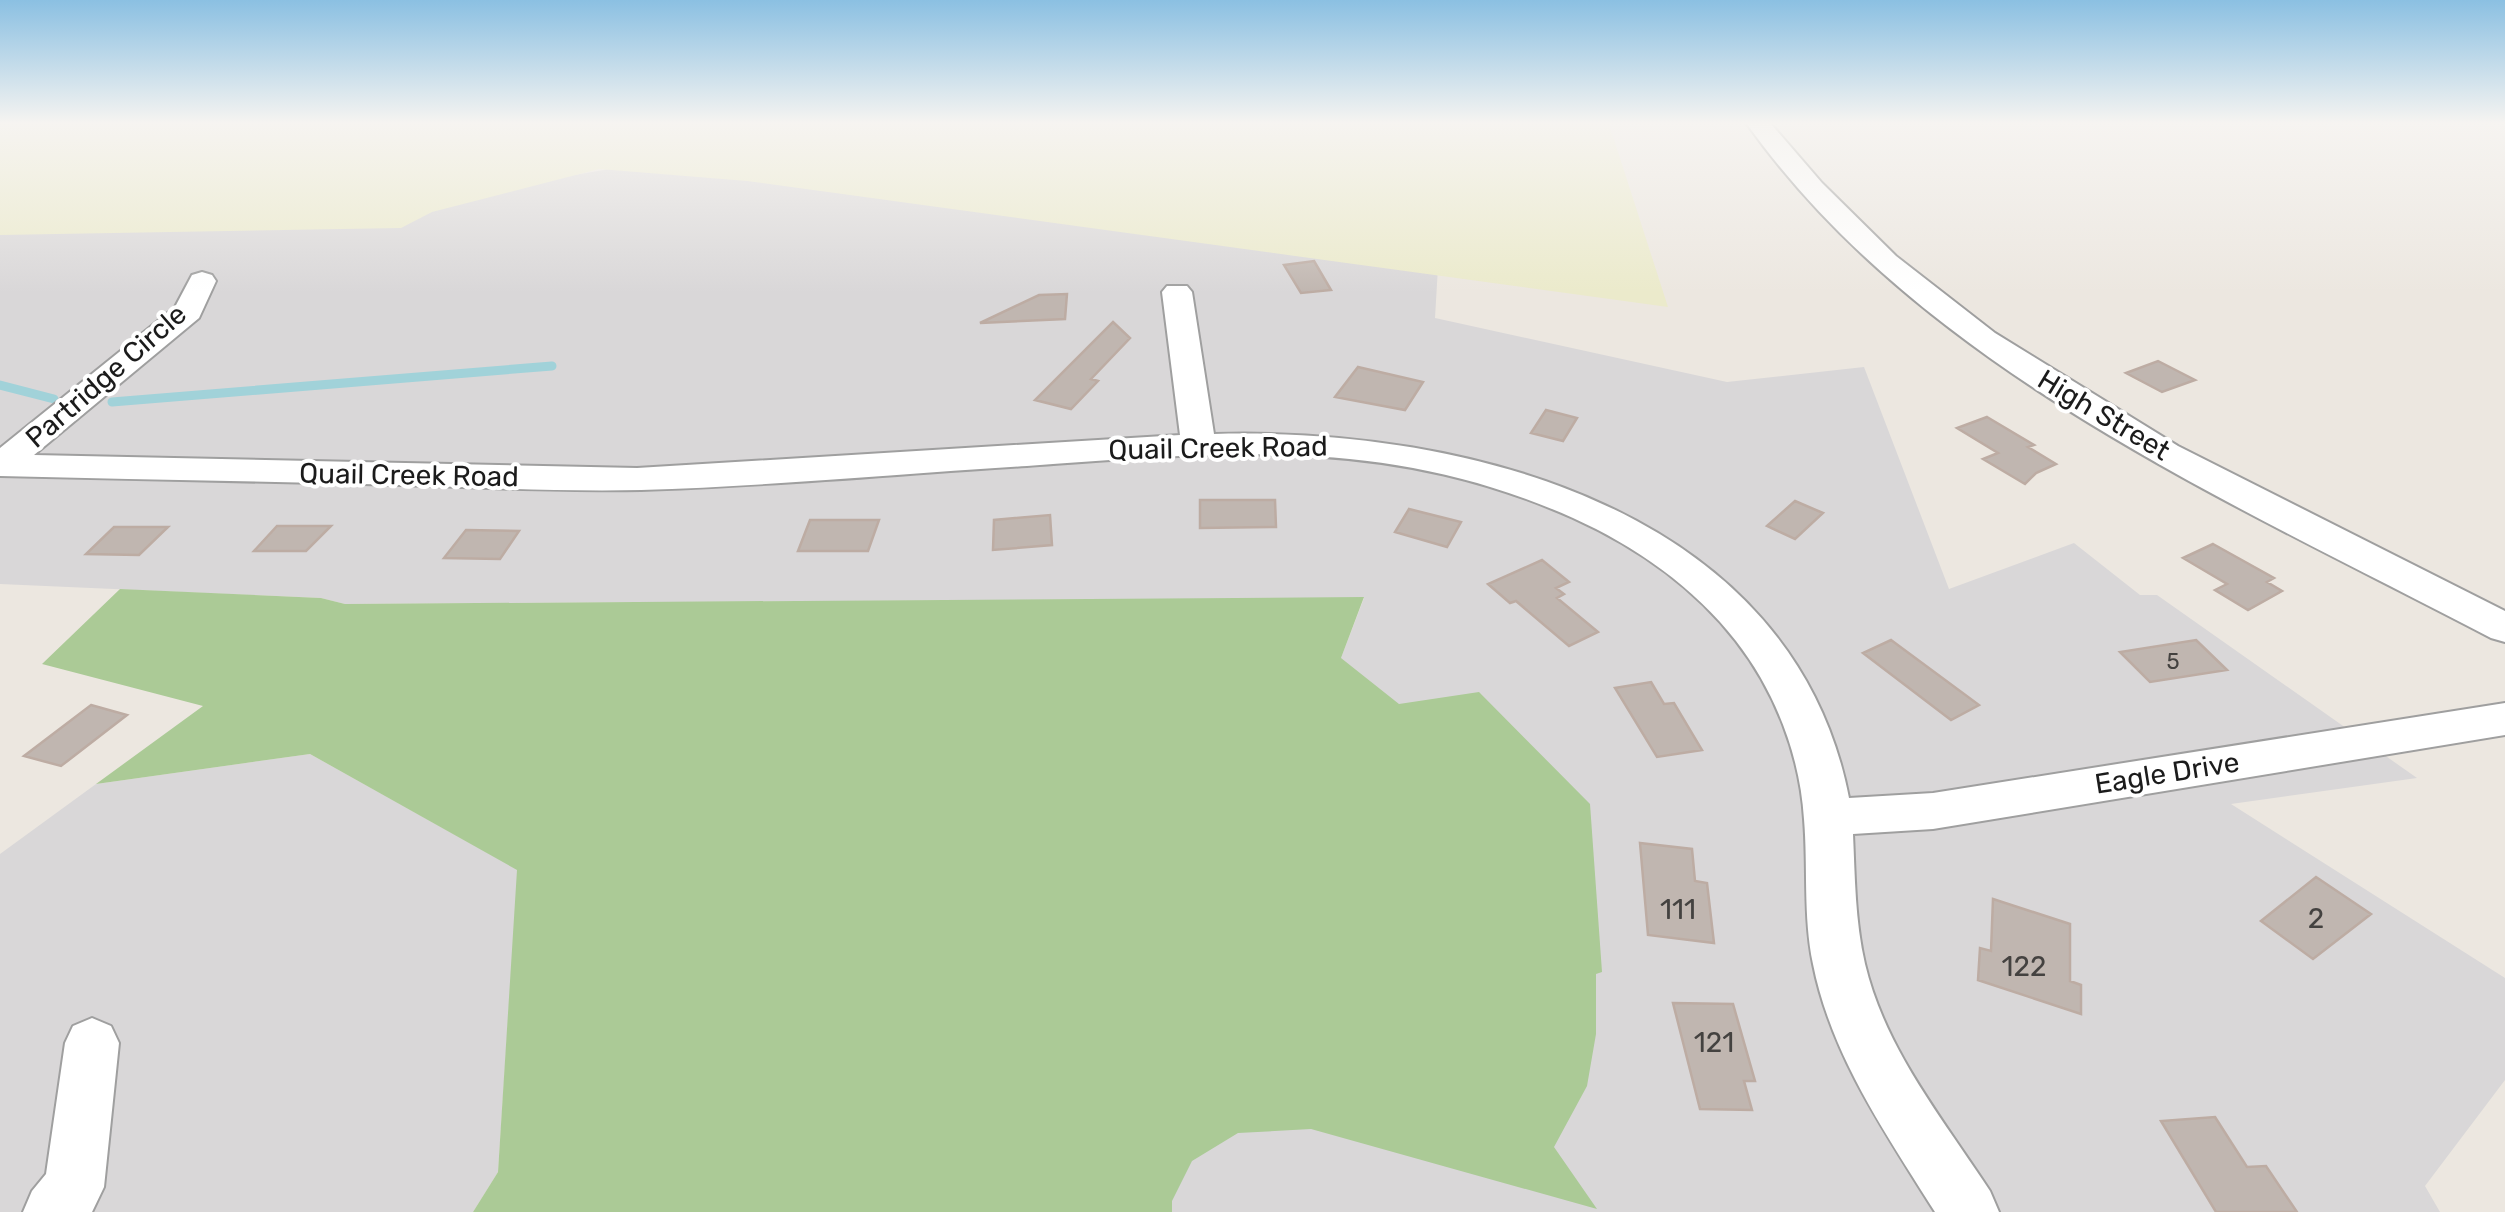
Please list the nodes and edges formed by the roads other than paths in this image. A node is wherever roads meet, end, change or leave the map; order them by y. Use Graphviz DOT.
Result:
graph roads {
  1 [pos="1806,181"];
  2 [pos="202,281"];
  3 [pos="1178,292"];
  4 [pos="1198,444"];
  5 [pos="1,465"];
  6 [pos="2505,628"];
  7 [pos="2505,719"];
  8 [pos="1828,818"];
  9 [pos="92,1043"];
  10 [pos="53,1212"];
  11 [pos="1969,1212"];
  1 -- 6 [label="street, High Street"];
  2 -- 5 [label="street, Partridge Circle"];
  3 -- 4 [label="street"];
  4 -- 5 [label="street, Quail Creek Road"];
  4 -- 8 [label="street, Quail Creek Road"];
  7 -- 8 [label="street, Eagle Drive"];
  8 -- 11 [label="street, Quail Creek Road"];
  9 -- 10 [label="street"];
}
